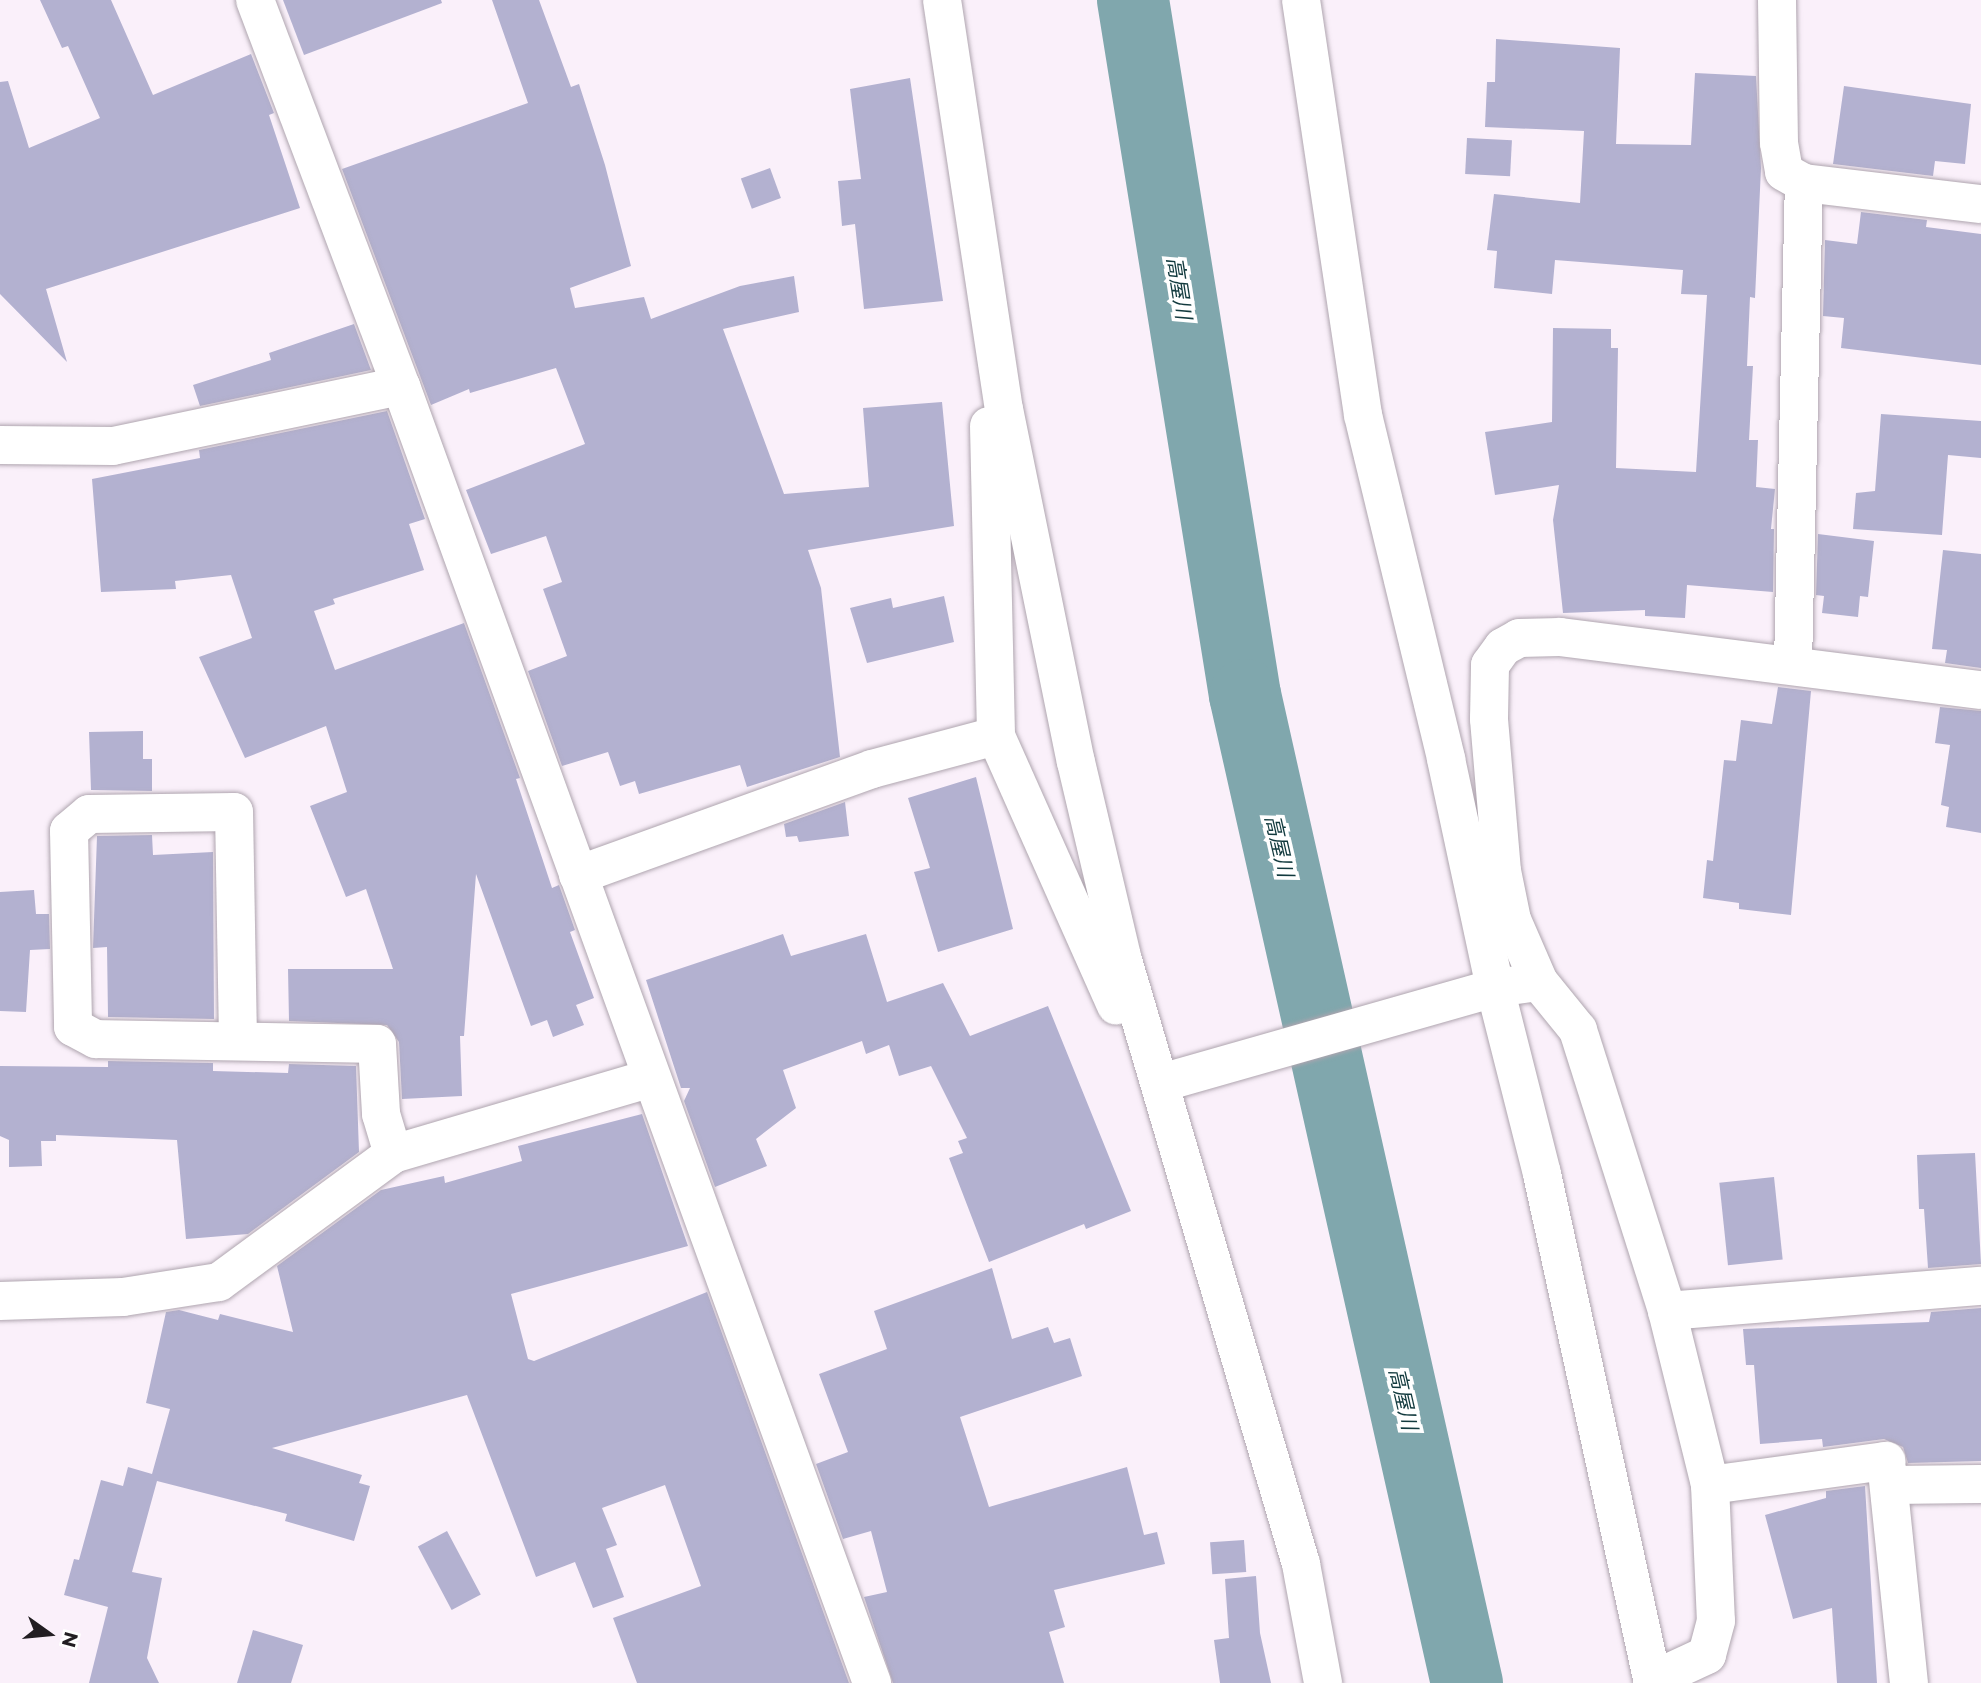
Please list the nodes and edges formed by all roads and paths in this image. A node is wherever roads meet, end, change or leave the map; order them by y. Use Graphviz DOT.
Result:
graph roads {
  1 [pos="255,0"];
  2 [pos="942,0"];
  3 [pos="1301,0"];
  4 [pos="1777,0"];
  5 [pos="1804,183"];
  6 [pos="1981,204"];
  7 [pos="401,386"];
  8 [pos="1004,409"];
  9 [pos="0,445"];
  10 [pos="1793,664"];
  11 [pos="1981,690"];
  12 [pos="996,736"];
  13 [pos="578,875"];
  14 [pos="1539,982"];
  15 [pos="1495,988"];
  16 [pos="238,1040"];
  17 [pos="1156,1067"];
  18 [pos="651,1078"];
  19 [pos="393,1154"];
  20 [pos="1981,1286"];
  21 [pos="0,1301"];
  22 [pos="1667,1311"];
  23 [pos="1981,1484"];
  24 [pos="1710,1485"];
  25 [pos="1888,1485"];
  26 [pos="1653,1682"];
  27 [pos="872,1683"];
  28 [pos="1323,1683"];
  29 [pos="1909,1683"];
  1 -- 7 [label="street"];
  2 -- 8 [label="street"];
  3 -- 15 [label="street"];
  4 -- 5 [label="street"];
  5 -- 6 [label="street"];
  5 -- 10 [label="street"];
  7 -- 9 [label="street"];
  7 -- 13 [label="street"];
  8 -- 12 [label="street"];
  8 -- 17 [label="street"];
  10 -- 11 [label="street"];
  10 -- 14 [label="street"];
  12 -- 13 [label="street"];
  12 -- 17 [label="street"];
  13 -- 18 [label="street"];
  14 -- 15 [label="street"];
  14 -- 22 [label="street"];
  15 -- 17 [label="street"];
  15 -- 26 [label="street"];
  16 -- 16 [label="street"];
  16 -- 19 [label="street"];
  17 -- 28 [label="street"];
  18 -- 19 [label="street"];
  18 -- 27 [label="street"];
  19 -- 21 [label="street"];
  20 -- 22 [label="street"];
  22 -- 24 [label="street"];
  23 -- 25 [label="street"];
  24 -- 25 [label="street"];
  24 -- 26 [label="street"];
  25 -- 29 [label="street"];
}
